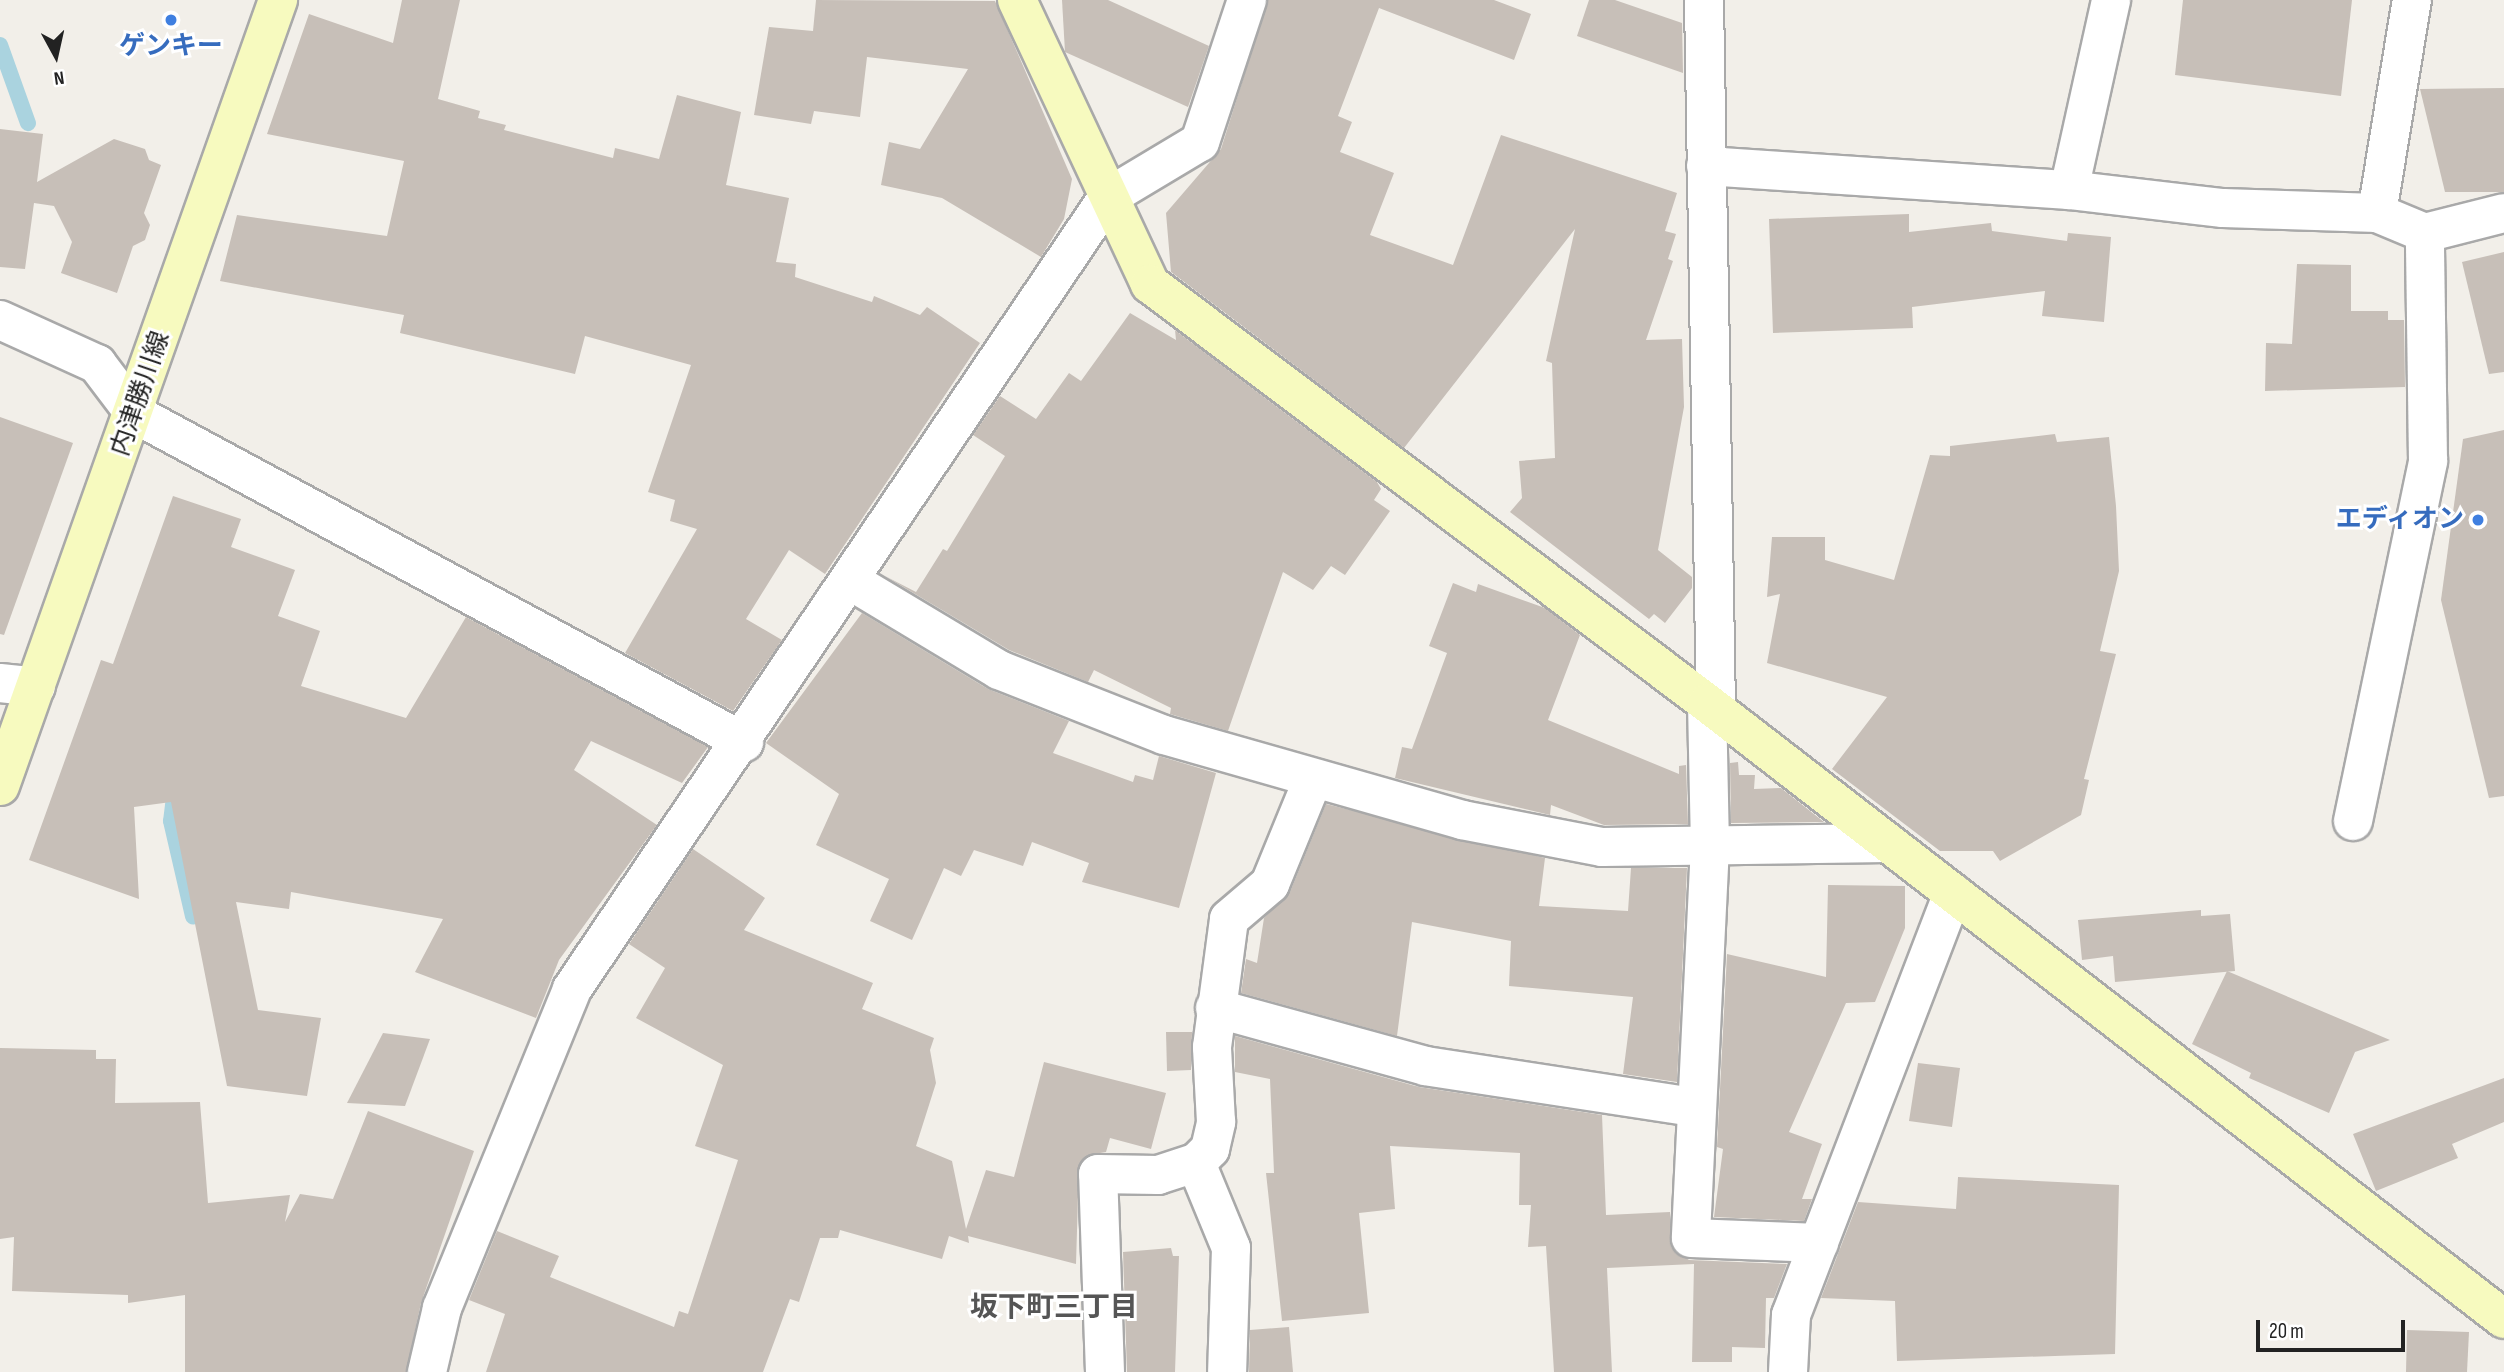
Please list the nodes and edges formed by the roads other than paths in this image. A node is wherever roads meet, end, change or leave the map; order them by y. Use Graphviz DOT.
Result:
graph roads {
  1 [pos="278,0"];
  2 [pos="1017,0"];
  3 [pos="1247,0"];
  4 [pos="1704,0"];
  5 [pos="2111,0"];
  6 [pos="2412,0"];
  7 [pos="1706,166"];
  8 [pos="2069,190"];
  9 [pos="1108,197"];
  10 [pos="2377,213"];
  11 [pos="2504,213"];
  12 [pos="2425,233"];
  13 [pos="0,320"];
  14 [pos="135,414"];
  15 [pos="851,581"];
  16 [pos="18,685"];
  17 [pos="1711,706"];
  18 [pos="744,742"];
  19 [pos="1313,779"];
  20 [pos="0,786"];
  21 [pos="2353,821"];
  22 [pos="1888,843"];
  23 [pos="1710,846"];
  24 [pos="1954,893"];
  25 [pos="1215,1008"];
  26 [pos="1694,1107"];
  27 [pos="1196,1163"];
  28 [pos="1819,1243"];
  29 [pos="2504,1319"];
  30 [pos="427,1372"];
  31 [pos="1105,1372"];
  32 [pos="1227,1372"];
  33 [pos="1788,1372"];
  1 -- 14 [label="street, 内津勝川線"];
  2 -- 9 [label="street"];
  3 -- 9 [label="street"];
  4 -- 7 [label="street"];
  5 -- 8 [label="street"];
  6 -- 10 [label="street"];
  7 -- 8 [label="street"];
  7 -- 17 [label="street"];
  8 -- 10 [label="street"];
  9 -- 15 [label="street"];
  9 -- 17 [label="street"];
  10 -- 12 [label="street"];
  11 -- 12 [label="street"];
  12 -- 21 [label="street"];
  13 -- 14 [label="street"];
  14 -- 16 [label="street, 内津勝川線"];
  14 -- 18 [label="street"];
  15 -- 18 [label="street"];
  15 -- 19 [label="street"];
  16 -- 20 [label="street, 内津勝川線"];
  17 -- 22 [label="street"];
  17 -- 23 [label="street"];
  18 -- 30 [label="street"];
  19 -- 23 [label="street"];
  19 -- 25 [label="street"];
  22 -- 23 [label="street"];
  22 -- 24 [label="street"];
  23 -- 26 [label="street"];
  24 -- 28 [label="street"];
  24 -- 29 [label="street"];
  25 -- 26 [label="street"];
  25 -- 27 [label="street"];
  26 -- 28 [label="street"];
  27 -- 31 [label="street"];
  27 -- 32 [label="street"];
  28 -- 33 [label="street"];
}
